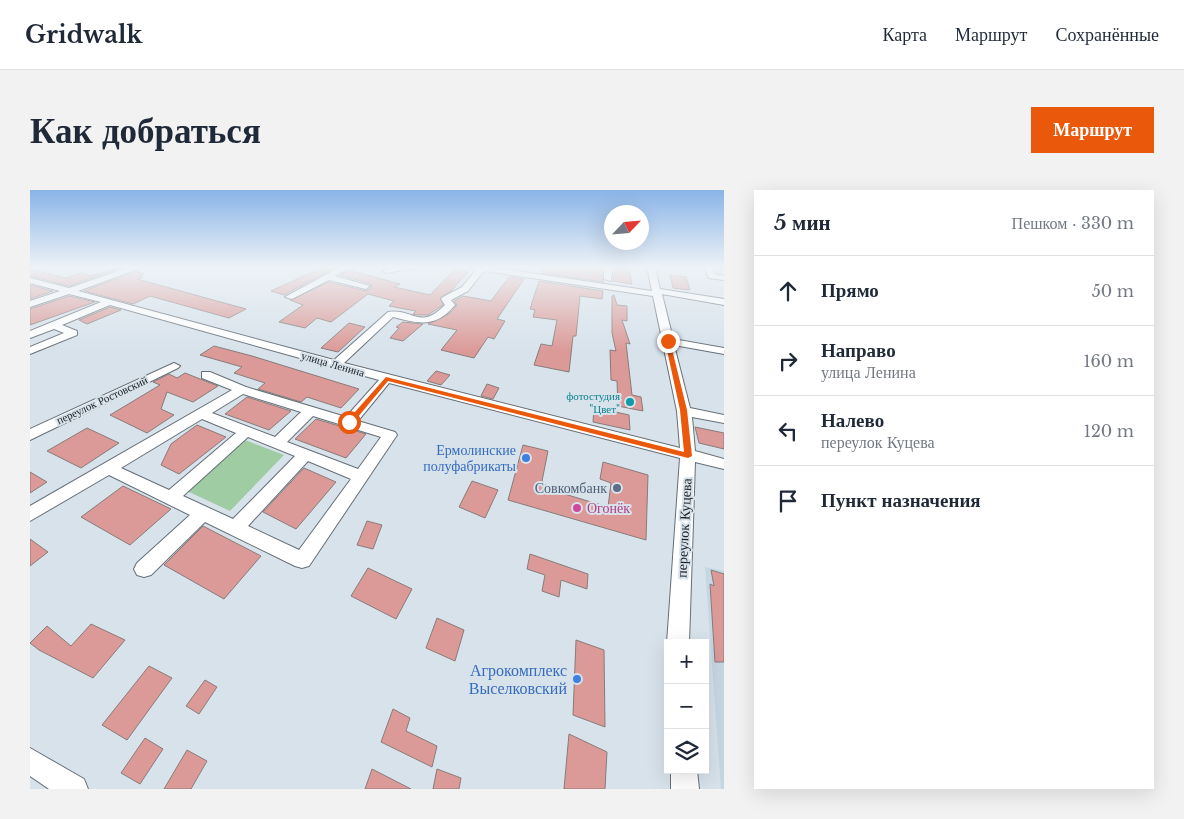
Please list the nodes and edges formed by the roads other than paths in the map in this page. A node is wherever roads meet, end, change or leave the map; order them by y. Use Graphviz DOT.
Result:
graph roads {
  1 [pos="57,295"];
  2 [pos="83,295"];
  3 [pos="292,295"];
  4 [pos="454,295"];
  5 [pos="658,295"];
  6 [pos="679,295"];
  7 [pos="699,295"];
  8 [pos="288,297"];
  9 [pos="701,298"];
  10 [pos="107,302"];
  11 [pos="720,302"];
  12 [pos="30,304"];
  13 [pos="392,314"];
  14 [pos="426,316"];
  15 [pos="53,325"];
  16 [pos="30,335"];
  17 [pos="668,341"];
  18 [pos="717,347"];
  19 [pos="30,351"];
  20 [pos="335,365"];
  21 [pos="174,366"];
  22 [pos="206,375"];
  23 [pos="386,379"];
  24 [pos="242,390"];
  25 [pos="311,410"];
  26 [pos="684,410"];
  27 [pos="202,414"];
  28 [pos="724,419"];
  29 [pos="349,422"];
  30 [pos="246,432"];
  31 [pos="30,435"];
  32 [pos="277,444"];
  33 [pos="305,455"];
  34 [pos="688,456"];
  35 [pos="724,464"];
  36 [pos="108,468"];
  37 [pos="360,476"];
  38 [pos="170,498"];
  39 [pos="203,513"];
  40 [pos="30,514"];
  41 [pos="235,529"];
  42 [pos="144,569"];
  43 [pos="678,639"];
  44 [pos="30,761"];
  45 [pos="684,774"];
  46 [pos="74,789"];
  47 [pos="685,789"];
  1 -- 12 [label="street"];
  2 -- 10 [label="street, улица Ленина"];
  3 -- 8 [label="street"];
  4 -- 13 [label="street"];
  5 -- 17 [label="street, переулок Куцева"];
  6 -- 9 [label="street"];
  7 -- 9 [label="street"];
  9 -- 11 [label="street"];
  10 -- 15 [label="street"];
  10 -- 20 [label="street, улица Ленина"];
  13 -- 14 [label="street"];
  13 -- 20 [label="street"];
  15 -- 16 [label="street"];
  15 -- 19 [label="lane"];
  17 -- 18 [label="street"];
  17 -- 26 [label="street, переулок Куцева"];
  20 -- 23 [label="street, улица Ленина"];
  21 -- 31 [label="street, переулок Ростовский"];
  22 -- 24 [label="street"];
  23 -- 29 [label="street"];
  23 -- 34 [label="street, улица Ленина"];
  24 -- 25 [label="street"];
  24 -- 27 [label="street"];
  25 -- 29 [label="street"];
  25 -- 32 [label="street"];
  26 -- 28 [label="street"];
  26 -- 34 [label="street, переулок Куцева"];
  27 -- 30 [label="street"];
  27 -- 36 [label="street"];
  29 -- 37 [label="street"];
  30 -- 32 [label="street"];
  30 -- 38 [label="street"];
  32 -- 33 [label="street"];
  33 -- 37 [label="street"];
  33 -- 41 [label="street"];
  34 -- 35 [label="street, улица Ленина"];
  34 -- 43 [label="street, переулок Куцева"];
  36 -- 38 [label="street"];
  36 -- 40 [label="street"];
  37 -- 41 [label="street"];
  38 -- 39 [label="street"];
  39 -- 41 [label="street"];
  39 -- 42 [label="street"];
  44 -- 46 [label="street"];
  45 -- 47 [label="street"];
}
